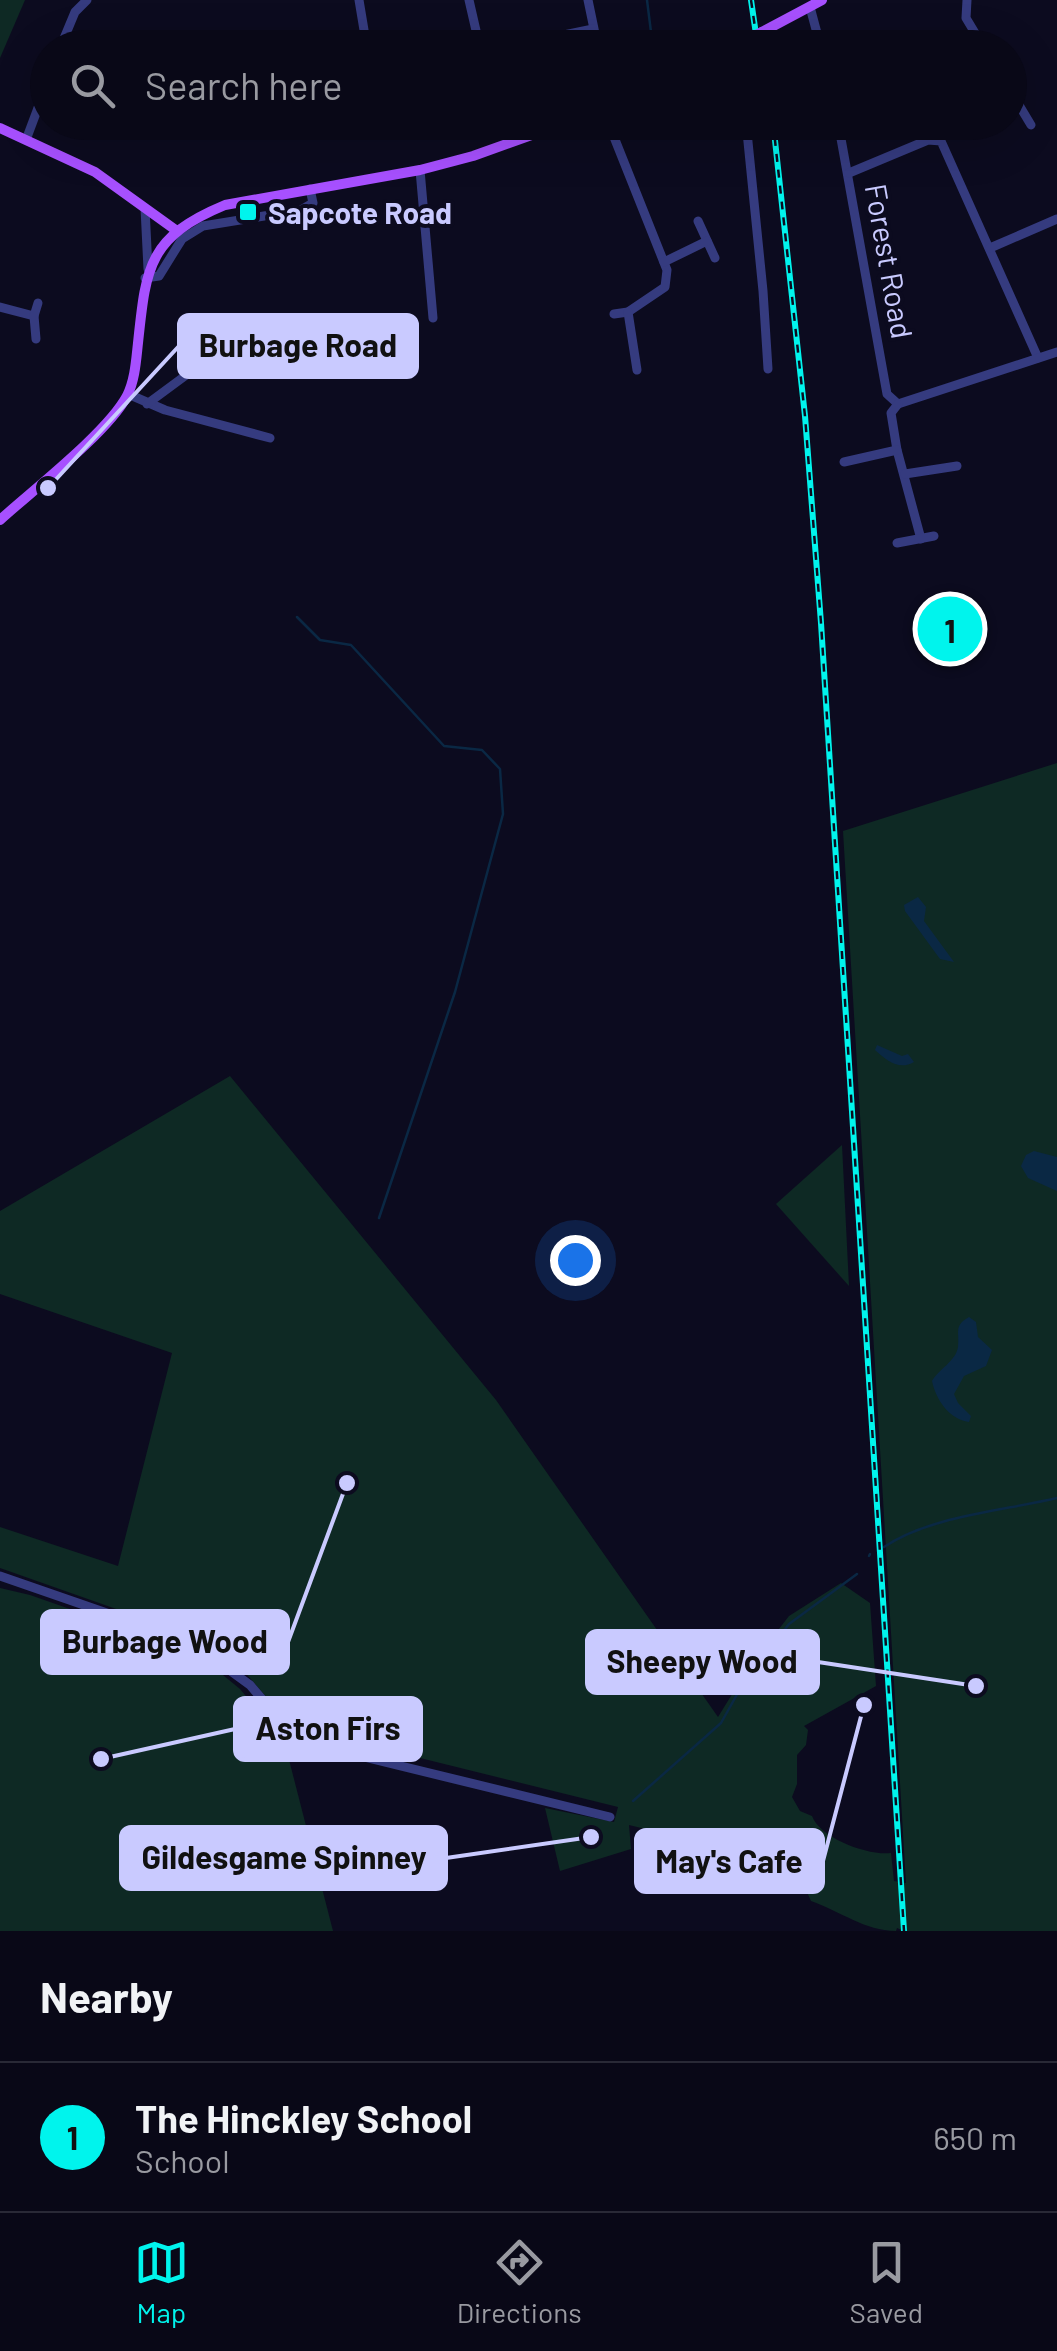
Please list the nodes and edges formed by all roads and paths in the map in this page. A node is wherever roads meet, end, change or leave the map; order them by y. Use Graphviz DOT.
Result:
graph roads {
  1 [pos="87,0"];
  2 [pos="359,0"];
  3 [pos="470,0"];
  4 [pos="588,0"];
  5 [pos="822,0"];
  6 [pos="967,0"];
  7 [pos="810,6"];
  8 [pos="593,29"];
  9 [pos="67,30"];
  10 [pos="364,30"];
  11 [pos="476,30"];
  12 [pos="589,30"];
  13 [pos="766,30"];
  14 [pos="816,30"];
  15 [pos="973,30"];
  16 [pos="1027,118"];
  17 [pos="1031,125"];
  18 [pos="0,128"];
  19 [pos="30,129"];
  20 [pos="26,140"];
  21 [pos="518,140"];
  22 [pos="615,140"];
  23 [pos="748,140"];
  24 [pos="842,140"];
  25 [pos="420,170"];
  26 [pos="849,173"];
  27 [pos="310,189"];
  28 [pos="145,208"];
  29 [pos="1057,218"];
  30 [pos="698,220"];
  31 [pos="177,231"];
  32 [pos="707,241"];
  33 [pos="990,248"];
  34 [pos="716,258"];
  35 [pos="664,262"];
  36 [pos="147,273"];
  37 [pos="38,304"];
  38 [pos="0,307"];
  39 [pos="628,312"];
  40 [pos="614,314"];
  41 [pos="34,316"];
  42 [pos="433,318"];
  43 [pos="36,339"];
  44 [pos="231,342"];
  45 [pos="1057,352"];
  46 [pos="1038,358"];
  47 [pos="768,368"];
  48 [pos="636,370"];
  49 [pos="128,394"];
  50 [pos="147,404"];
  51 [pos="898,404"];
  52 [pos="270,438"];
  53 [pos="897,450"];
  54 [pos="844,462"];
  55 [pos="957,466"];
  56 [pos="905,474"];
  57 [pos="0,520"];
  58 [pos="934,536"];
  59 [pos="920,539"];
  60 [pos="897,543"];
  61 [pos="0,1576"];
  62 [pos="610,1817"];
  1 -- 9 [label="street"];
  2 -- 10 [label="street"];
  3 -- 11 [label="street"];
  4 -- 8 [label="street"];
  5 -- 7 [label="main road"];
  6 -- 15 [label="street"];
  7 -- 13 [label="main road, bridge"];
  7 -- 14 [label="street"];
  8 -- 12 [label="street"];
  16 -- 17 [label="street"];
  18 -- 20 [label="main road"];
  19 -- 20 [label="street"];
  20 -- 28 [label="main road"];
  21 -- 25 [label="main road"];
  22 -- 35 [label="street"];
  23 -- 47 [label="street"];
  24 -- 26 [label="street, Forest Road"];
  25 -- 27 [label="main road"];
  25 -- 42 [label="street"];
  26 -- 33 [label="street"];
  26 -- 51 [label="street, Forest Road"];
  27 -- 31 [label="main road"];
  27 -- 36 [label="street"];
  28 -- 31 [label="main road"];
  28 -- 36 [label="street"];
  29 -- 33 [label="street"];
  30 -- 32 [label="street"];
  31 -- 36 [label="main road"];
  32 -- 34 [label="street"];
  32 -- 35 [label="street"];
  33 -- 46 [label="street"];
  35 -- 39 [label="street"];
  36 -- 49 [label="main road"];
  37 -- 41 [label="street"];
  38 -- 41 [label="street"];
  39 -- 40 [label="street"];
  39 -- 48 [label="street"];
  41 -- 43 [label="street"];
  44 -- 50 [label="street"];
  45 -- 46 [label="street"];
  46 -- 51 [label="street"];
  49 -- 50 [label="street"];
  49 -- 57 [label="main road"];
  50 -- 52 [label="street"];
  51 -- 53 [label="street"];
  53 -- 54 [label="street"];
  53 -- 56 [label="street"];
  55 -- 56 [label="street"];
  56 -- 59 [label="street"];
  58 -- 59 [label="street"];
  59 -- 60 [label="street"];
  61 -- 62 [label="street"];
}
